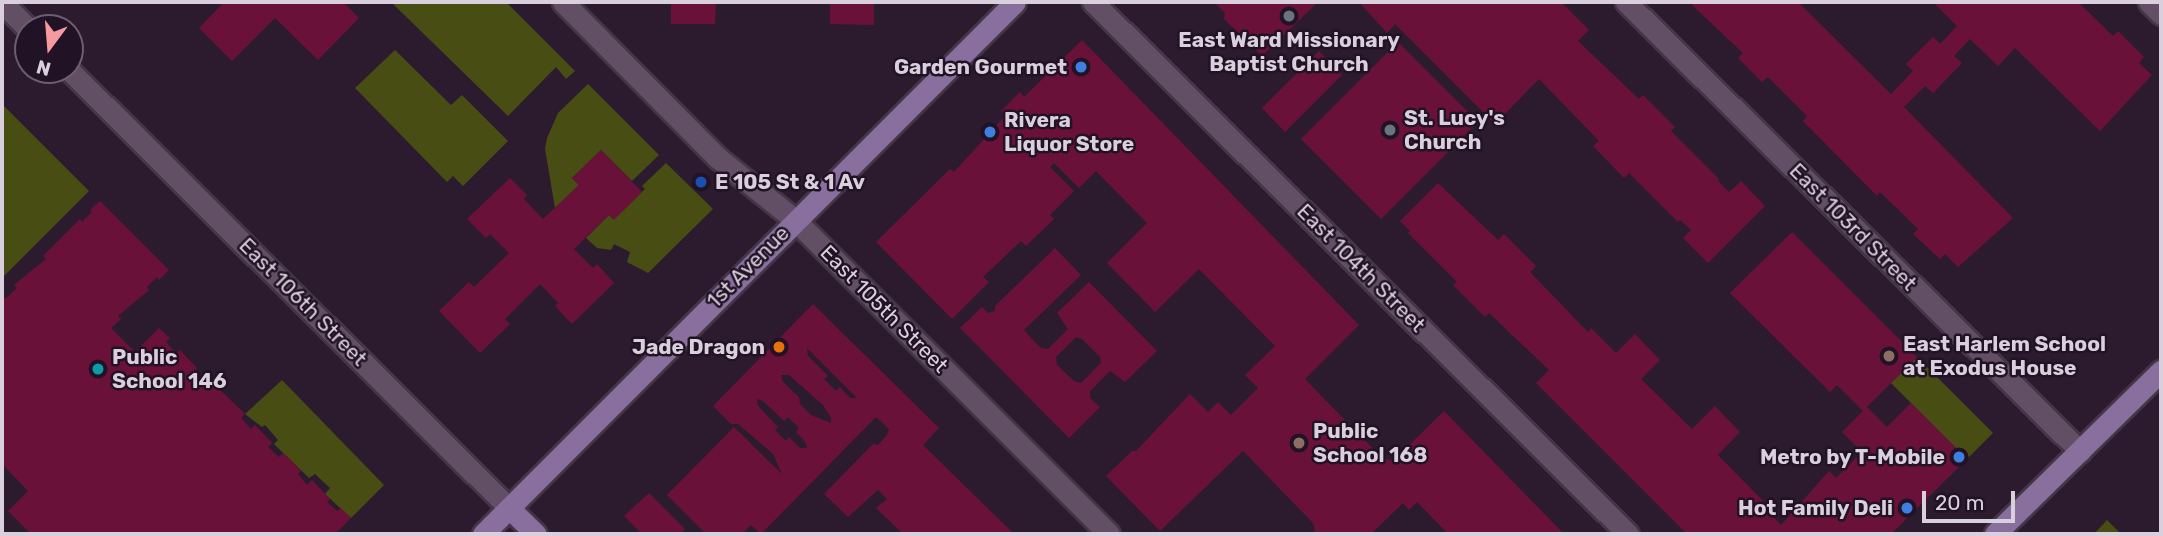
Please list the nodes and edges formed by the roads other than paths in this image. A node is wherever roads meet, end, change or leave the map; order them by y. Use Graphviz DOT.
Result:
graph roads {
  1 [pos="563,2"];
  2 [pos="1015,2"];
  3 [pos="1093,2"];
  4 [pos="1626,2"];
  5 [pos="2149,2"];
  6 [pos="2161,14"];
  7 [pos="83,84"];
  8 [pos="794,219"];
  9 [pos="2161,371"];
  10 [pos="2080,451"];
  11 [pos="509,508"];
  12 [pos="483,534"];
  13 [pos="536,534"];
  14 [pos="1109,534"];
  15 [pos="1628,534"];
  16 [pos="1995,534"];
  1 -- 8 [label="street, East 105th Street"];
  2 -- 8 [label="main road, 1st Avenue"];
  3 -- 15 [label="street, East 104th Street"];
  4 -- 10 [label="street, East 103rd Street"];
  5 -- 6 [label="street"];
  7 -- 11 [label="street, East 106th Street"];
  8 -- 11 [label="main road, 1st Avenue"];
  8 -- 14 [label="street, East 105th Street"];
  9 -- 10 [label="main road"];
  10 -- 16 [label="main road"];
  11 -- 12 [label="main road, 1st Avenue"];
  11 -- 13 [label="main road, East 106th Street"];
}
